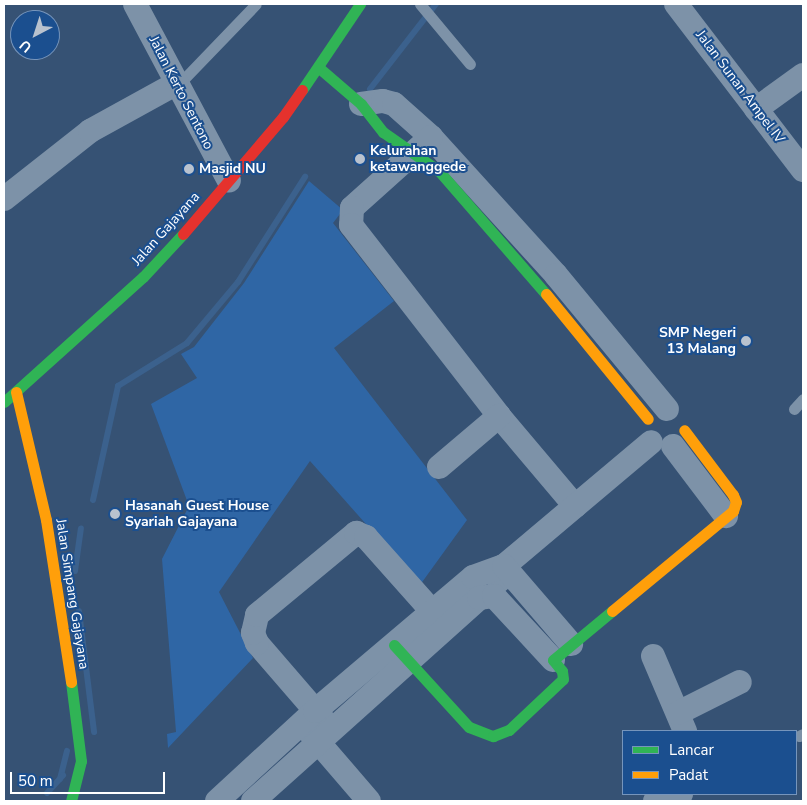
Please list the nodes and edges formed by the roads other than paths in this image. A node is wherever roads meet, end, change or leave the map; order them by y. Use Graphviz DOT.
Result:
graph roads {
  1 [pos="135,4"];
  2 [pos="256,4"];
  3 [pos="360,4"];
  4 [pos="676,4"];
  5 [pos="425,11"];
  6 [pos="470,64"];
  7 [pos="318,67"];
  8 [pos="803,75"];
  9 [pos="177,84"];
  10 [pos="361,104"];
  11 [pos="756,110"];
  12 [pos="432,137"];
  13 [pos="414,154"];
  14 [pos="803,170"];
  15 [pos="229,181"];
  16 [pos="4,200"];
  17 [pos="548,282"];
  18 [pos="16,392"];
  19 [pos="803,400"];
  20 [pos="4,402"];
  21 [pos="794,409"];
  22 [pos="657,414"];
  23 [pos="499,416"];
  24 [pos="669,439"];
  25 [pos="439,468"];
  26 [pos="575,506"];
  27 [pos="726,516"];
  28 [pos="504,566"];
  29 [pos="494,596"];
  30 [pos="432,611"];
  31 [pos="420,637"];
  32 [pos="571,644"];
  33 [pos="394,645"];
  34 [pos="653,656"];
  35 [pos="553,660"];
  36 [pos="410,662"];
  37 [pos="740,682"];
  38 [pos="681,722"];
  39 [pos="316,726"];
  40 [pos="677,795"];
  41 [pos="71,801"];
  42 [pos="217,801"];
  43 [pos="252,801"];
  44 [pos="369,801"];
  45 [pos="655,801"];
  1 -- 9 [label="street, Jalan Kerto Sentono"];
  2 -- 9 [label="lane"];
  3 -- 7 [label="main road, Jalan Gajayana"];
  4 -- 11 [label="street, Jalan Sunan Ampel IV"];
  5 -- 6 [label="lane"];
  7 -- 10 [label="main road"];
  7 -- 15 [label="main road, Jalan Gajayana"];
  8 -- 11 [label="street"];
  9 -- 15 [label="street, Jalan Kerto Sentono"];
  9 -- 16 [label="street"];
  10 -- 12 [label="street"];
  10 -- 13 [label="main road"];
  11 -- 14 [label="street, Jalan Sunan Ampel IV"];
  12 -- 13 [label="street"];
  12 -- 17 [label="street"];
  13 -- 17 [label="main road"];
  13 -- 23 [label="street"];
  15 -- 18 [label="main road, Jalan Gajayana"];
  17 -- 22 [label="street"];
  18 -- 20 [label="main road, Jalan Gajayana"];
  18 -- 41 [label="main road, Jalan Simpang Gajayana"];
  19 -- 21 [label="lane"];
  22 -- 24 [label="street"];
  22 -- 24 [label="street"];
  23 -- 25 [label="street"];
  23 -- 26 [label="street"];
  24 -- 26 [label="street"];
  24 -- 27 [label="street"];
  26 -- 28 [label="street"];
  27 -- 32 [label="main road"];
  28 -- 29 [label="street"];
  28 -- 30 [label="street"];
  28 -- 32 [label="street"];
  29 -- 31 [label="street"];
  29 -- 35 [label="street"];
  30 -- 31 [label="street"];
  30 -- 39 [label="street"];
  31 -- 33 [label="street"];
  31 -- 36 [label="street"];
  32 -- 35 [label="main road"];
  33 -- 36 [label="main road"];
  33 -- 39 [label="street"];
  34 -- 38 [label="street"];
  35 -- 36 [label="main road"];
  36 -- 39 [label="street"];
  37 -- 38 [label="street"];
  39 -- 42 [label="street"];
  39 -- 43 [label="street"];
  39 -- 44 [label="street"];
  40 -- 45 [label="street"];
}
